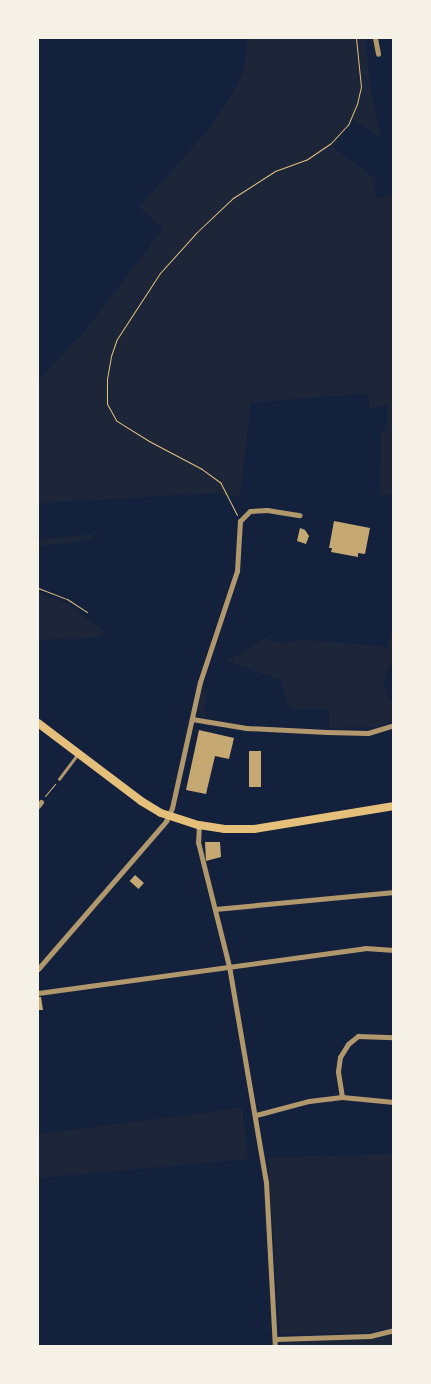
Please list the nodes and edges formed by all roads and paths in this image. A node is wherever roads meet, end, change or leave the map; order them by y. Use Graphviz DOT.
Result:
graph roads {
  1 [pos="356,38"];
  2 [pos="375,38"];
  3 [pos="378,54"];
  4 [pos="300,516"];
  5 [pos="240,521"];
  6 [pos="38,588"];
  7 [pos="87,612"];
  8 [pos="192,720"];
  9 [pos="38,723"];
  10 [pos="394,725"];
  11 [pos="78,753"];
  12 [pos="59,779"];
  13 [pos="39,804"];
  14 [pos="394,806"];
  15 [pos="168,816"];
  16 [pos="199,825"];
  17 [pos="394,892"];
  18 [pos="215,909"];
  19 [pos="394,950"];
  20 [pos="229,966"];
  21 [pos="38,969"];
  22 [pos="38,993"];
  23 [pos="394,1036"];
  24 [pos="342,1097"];
  25 [pos="394,1102"];
  26 [pos="256,1115"];
  27 [pos="394,1330"];
  28 [pos="276,1339"];
  29 [pos="275,1346"];
  1 -- 5 [label="path"];
  2 -- 3 [label="street"];
  4 -- 5 [label="street"];
  5 -- 8 [label="street"];
  6 -- 7 [label="path"];
  8 -- 10 [label="street"];
  8 -- 15 [label="street"];
  9 -- 11 [label="main road"];
  11 -- 12 [label="lane"];
  11 -- 15 [label="main road"];
  12 -- 13 [label="path"];
  14 -- 16 [label="main road"];
  15 -- 16 [label="main road"];
  15 -- 21 [label="street"];
  16 -- 18 [label="street"];
  17 -- 18 [label="street"];
  18 -- 20 [label="street"];
  19 -- 20 [label="street"];
  20 -- 22 [label="street"];
  20 -- 26 [label="street"];
  23 -- 24 [label="street"];
  24 -- 25 [label="street"];
  24 -- 26 [label="street"];
  26 -- 28 [label="street"];
  27 -- 28 [label="street"];
  28 -- 29 [label="street"];
}
